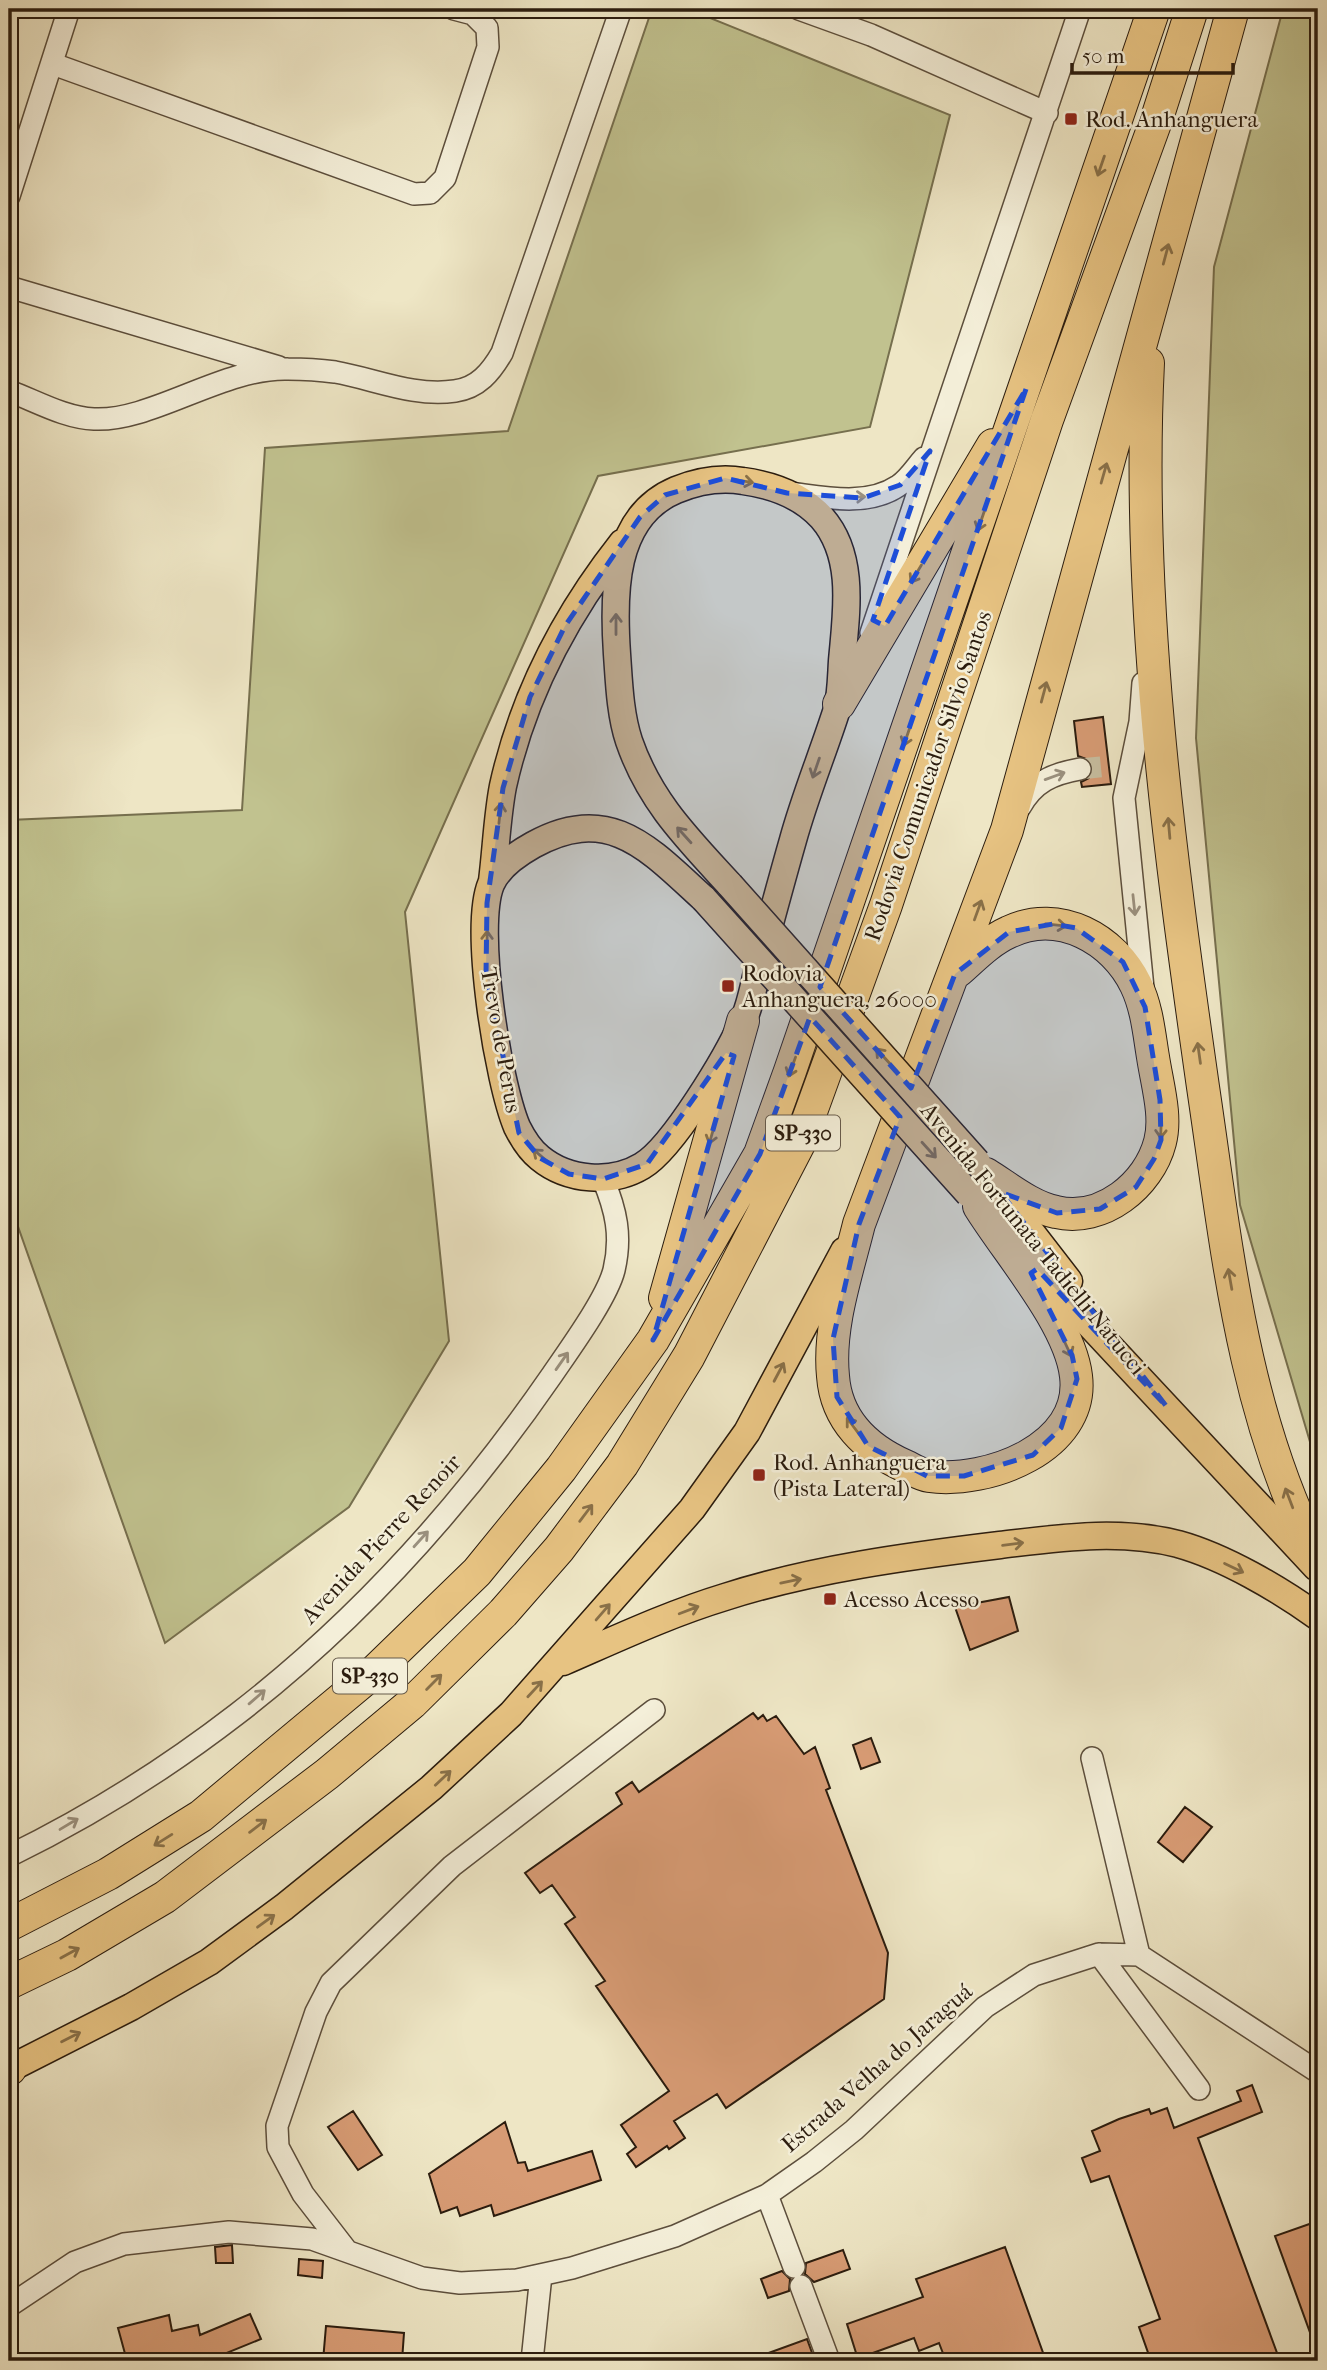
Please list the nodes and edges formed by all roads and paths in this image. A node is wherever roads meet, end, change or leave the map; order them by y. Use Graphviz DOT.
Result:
graph roads {
  1 [pos="69,9"];
  2 [pos="454,9"];
  3 [pos="621,9"];
  4 [pos="1080,9"];
  5 [pos="1154,9"];
  6 [pos="1192,9"];
  7 [pos="1233,9"];
  8 [pos="811,11"];
  9 [pos="53,64"];
  10 [pos="1047,113"];
  11 [pos="9,195"];
  12 [pos="9,287"];
  13 [pos="1151,311"];
  14 [pos="284,368"];
  15 [pos="1026,389"];
  16 [pos="9,391"];
  17 [pos="930,451"];
  18 [pos="787,493"];
  19 [pos="628,536"];
  20 [pos="1148,580"];
  21 [pos="862,665"];
  22 [pos="839,704"];
  23 [pos="1080,769"];
  24 [pos="1007,830"];
  25 [pos="492,881"];
  26 [pos="955,974"];
  27 [pos="1145,1007"];
  28 [pos="743,1021"];
  29 [pos="603,1179"];
  30 [pos="978,1184"];
  31 [pos="859,1224"];
  32 [pos="653,1340"];
  33 [pos="1318,1560"];
  34 [pos="1318,1570"];
  35 [pos="1318,1617"];
  36 [pos="558,1664"];
  37 [pos="654,1710"];
  38 [pos="1092,1758"];
  39 [pos="9,1856"];
  40 [pos="9,1925"];
  41 [pos="1099,1954"];
  42 [pos="1139,1955"];
  43 [pos="9,1983"];
  44 [pos="9,2069"];
  45 [pos="1318,2072"];
  46 [pos="1199,2090"];
  47 [pos="766,2195"];
  48 [pos="347,2251"];
  49 [pos="541,2275"];
  50 [pos="9,2306"];
  51 [pos="532,2361"];
  52 [pos="829,2361"];
  1 -- 9 [label="street"];
  2 -- 9 [label="street"];
  3 -- 14 [label="street"];
  4 -- 10 [label="street"];
  5 -- 15 [label="highway, Rodovia Comunicador Silvio Santos / SP-330, one-way"];
  43 -- 6 [label="highway, Rodovia Comunicador Silvio Santos / SP-330, one-way"];
  13 -- 7 [label="highway, one-way"];
  8 -- 10 [label="street"];
  9 -- 11 [label="street"];
  10 -- 17 [label="street"];
  12 -- 14 [label="street"];
  13 -- 20 [label="highway"];
  24 -- 13 [label="highway, one-way"];
  14 -- 16 [label="street"];
  15 -- 21 [label="highway, one-way"];
  15 -- 32 [label="highway, Rodovia Comunicador Silvio Santos / SP-330, one-way"];
  18 -- 17 [label="street, one-way"];
  17 -- 21 [label="street"];
  19 -- 18 [label="main road, one-way"];
  18 -- 22 [label="main road"];
  25 -- 19 [label="main road, Trevo de Perus, one-way"];
  30 -- 19 [label="main road, Avenida Fortunata Tadielli Natucci, one-way, bridge"];
  20 -- 27 [label="street, one-way"];
  33 -- 20 [label="highway, one-way"];
  21 -- 22 [label="highway"];
  22 -- 28 [label="main road, Trevo de Perus, one-way"];
  24 -- 23 [label="street, one-way"];
  26 -- 24 [label="highway, one-way"];
  29 -- 25 [label="main road, Trevo de Perus, one-way"];
  25 -- 30 [label="main road, one-way, bridge"];
  26 -- 27 [label="highway, one-way"];
  26 -- 31 [label="highway"];
  27 -- 30 [label="highway, one-way"];
  28 -- 29 [label="main road, Trevo de Perus"];
  28 -- 32 [label="highway, one-way"];
  39 -- 29 [label="street, Avenida Pierre Renoir, one-way"];
  30 -- 31 [label="highway, one-way"];
  30 -- 34 [label="main road, Avenida Fortunata Tadielli Natucci"];
  36 -- 31 [label="main road, one-way"];
  32 -- 40 [label="highway, Rodovia Comunicador Silvio Santos / SP-330, one-way"];
  36 -- 35 [label="main road, one-way"];
  44 -- 36 [label="main road, one-way"];
  37 -- 48 [label="street"];
  38 -- 42 [label="street"];
  41 -- 42 [label="street, Estrada Velha do Jaraguá"];
  41 -- 46 [label="street"];
  41 -- 47 [label="street, Estrada Velha do Jaraguá"];
  42 -- 45 [label="street"];
  47 -- 49 [label="street, Estrada Velha do Jaraguá"];
  47 -- 52 [label="street"];
  48 -- 49 [label="street, Estrada Velha do Jaraguá"];
  48 -- 50 [label="street, Estrada Velha do Jaraguá"];
  49 -- 51 [label="street"];
}
